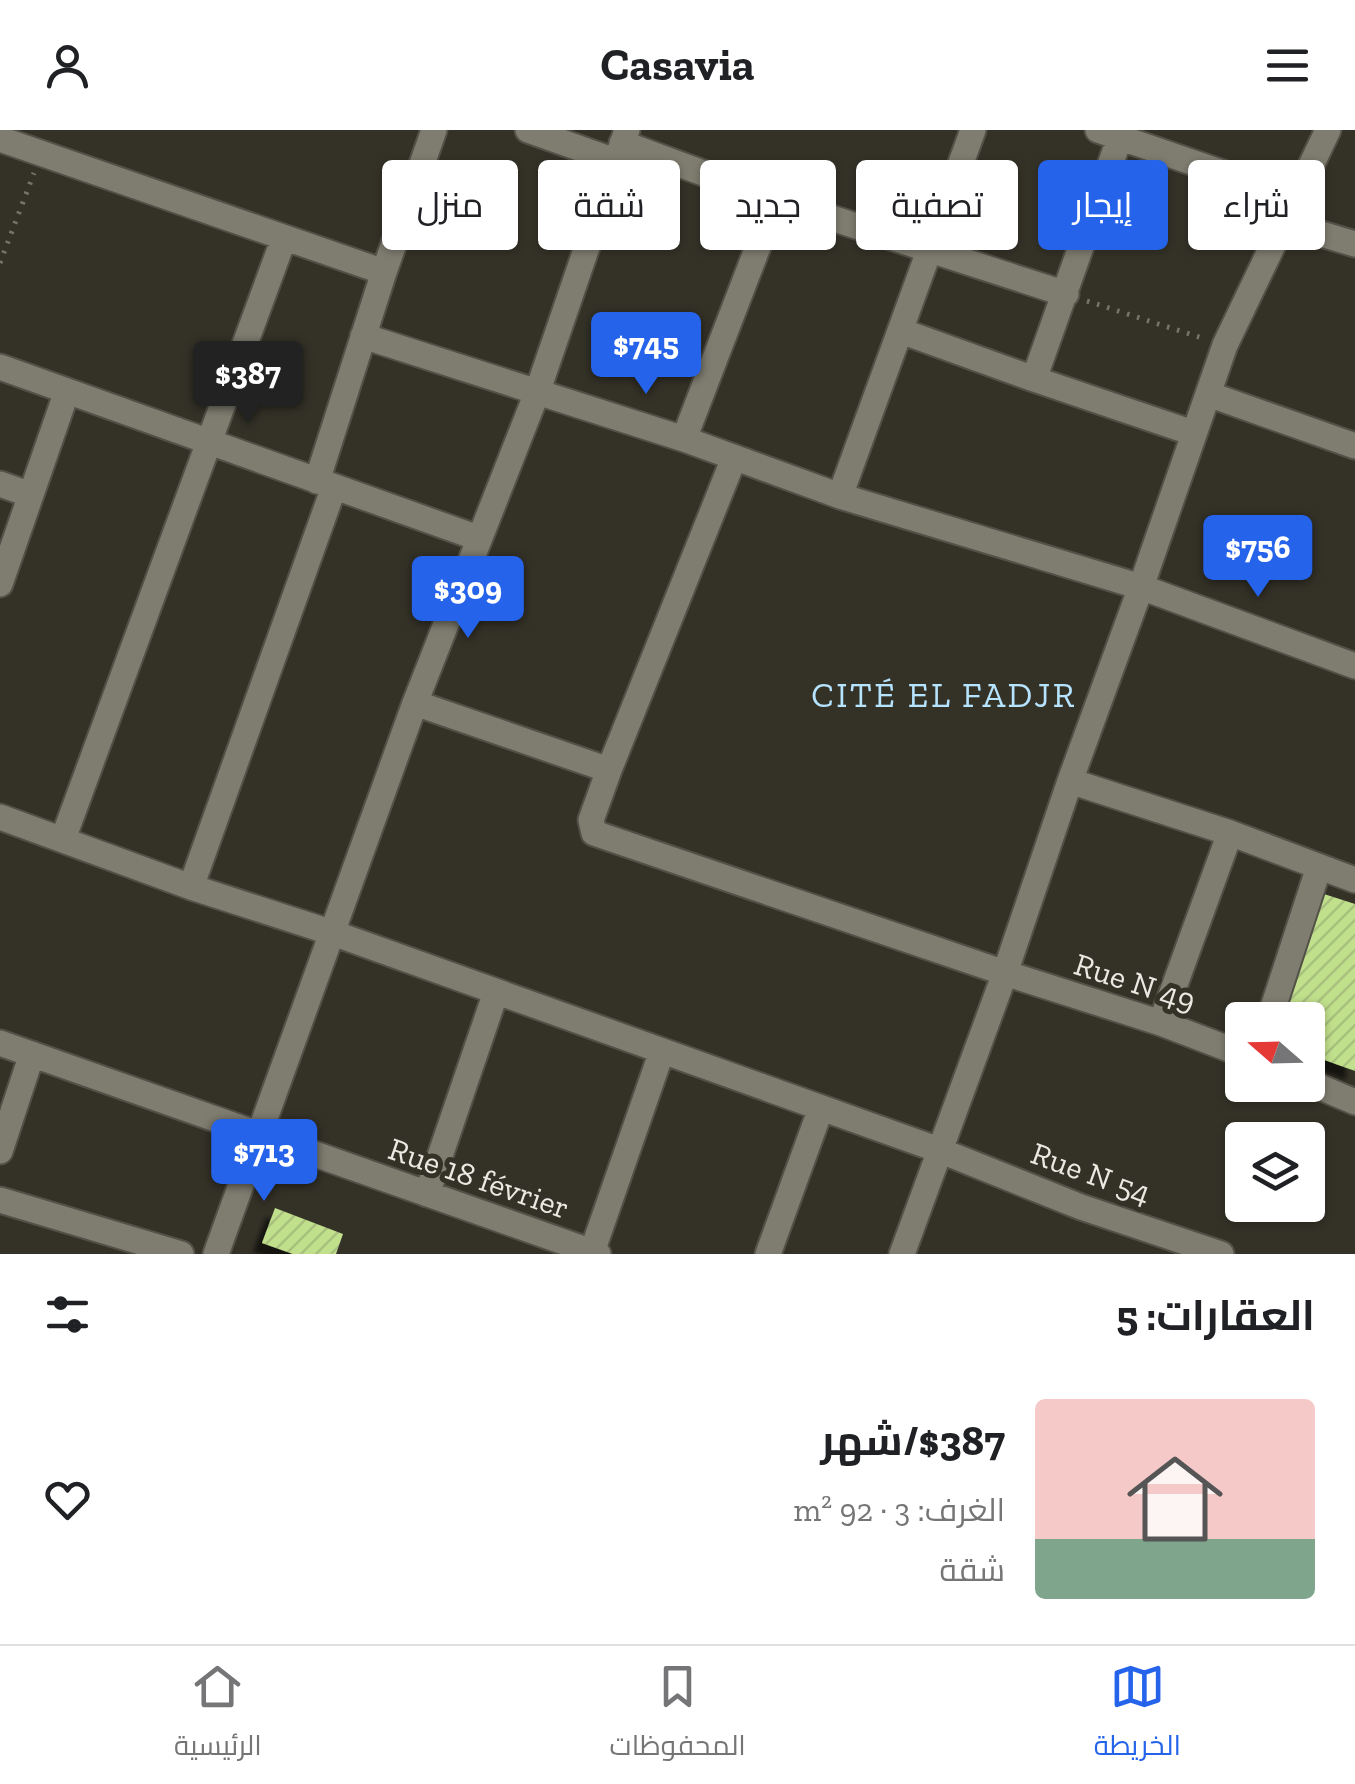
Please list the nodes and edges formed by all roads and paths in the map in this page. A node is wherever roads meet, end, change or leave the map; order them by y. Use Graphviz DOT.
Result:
graph roads {
  1 [pos="434,130"];
  2 [pos="528,130"];
  3 [pos="973,130"];
  4 [pos="1166,130"];
  5 [pos="1328,130"];
  6 [pos="1109,133"];
  7 [pos="0,139"];
  8 [pos="621,145"];
  9 [pos="41,154"];
  10 [pos="1177,155"];
  11 [pos="963,160"];
  12 [pos="1191,160"];
  13 [pos="1312,160"];
  14 [pos="700,173"];
  15 [pos="1325,235"];
  16 [pos="284,238"];
  17 [pos="1355,244"];
  18 [pos="757,250"];
  19 [pos="932,250"];
  20 [pos="1269,250"];
  21 [pos="0,264"];
  22 [pos="384,272"];
  23 [pos="1066,294"];
  24 [pos="902,330"];
  25 [pos="363,336"];
  26 [pos="1225,345"];
  27 [pos="0,367"];
  28 [pos="1034,379"];
  29 [pos="538,390"];
  30 [pos="67,391"];
  31 [pos="1208,394"];
  32 [pos="1194,433"];
  33 [pos="684,439"];
  34 [pos="208,440"];
  35 [pos="1355,446"];
  36 [pos="734,458"];
  37 [pos="0,484"];
  38 [pos="325,484"];
  39 [pos="31,495"];
  40 [pos="840,496"];
  41 [pos="478,538"];
  42 [pos="0,584"];
  43 [pos="1142,587"];
  44 [pos="1355,666"];
  45 [pos="415,702"];
  46 [pos="609,770"];
  47 [pos="1070,781"];
  48 [pos="0,817"];
  49 [pos="1230,833"];
  50 [pos="63,839"];
  51 [pos="1319,867"];
  52 [pos="1355,880"];
  53 [pos="190,888"];
  54 [pos="333,934"];
  55 [pos="1005,974"];
  56 [pos="496,992"];
  57 [pos="1275,1002"];
  58 [pos="1161,1023"];
  59 [pos="0,1043"];
  60 [pos="1225,1047"];
  61 [pos="662,1051"];
  62 [pos="32,1054"];
  63 [pos="1325,1089"];
  64 [pos="1355,1102"];
  65 [pos="821,1108"];
  66 [pos="261,1135"];
  67 [pos="939,1150"];
  68 [pos="0,1151"];
  69 [pos="426,1194"];
  70 [pos="0,1200"];
  71 [pos="1185,1247"];
  72 [pos="595,1253"];
  73 [pos="181,1254"];
  74 [pos="216,1254"];
  75 [pos="768,1254"];
  76 [pos="902,1254"];
  77 [pos="1221,1254"];
  1 -- 22 [label="street"];
  2 -- 8 [label="street"];
  3 -- 11 [label="street"];
  4 -- 10 [label="street"];
  5 -- 13 [label="street"];
  6 -- 10 [label="street"];
  6 -- 23 [label="street"];
  7 -- 9 [label="street"];
  8 -- 14 [label="street"];
  8 -- 29 [label="street"];
  9 -- 16 [label="street"];
  9 -- 21 [label="path"];
  10 -- 12 [label="street"];
  15 -- 17 [label="street"];
  16 -- 22 [label="street"];
  16 -- 34 [label="street"];
  18 -- 33 [label="street"];
  19 -- 23 [label="street"];
  19 -- 24 [label="street"];
  20 -- 26 [label="street"];
  22 -- 25 [label="street"];
  23 -- 26 [label="path"];
  23 -- 28 [label="street"];
  24 -- 28 [label="street"];
  24 -- 40 [label="street"];
  25 -- 29 [label="street"];
  25 -- 38 [label="street"];
  26 -- 31 [label="street"];
  27 -- 30 [label="street"];
  28 -- 32 [label="street"];
  29 -- 33 [label="street"];
  29 -- 41 [label="street"];
  30 -- 34 [label="street"];
  30 -- 39 [label="street"];
  31 -- 32 [label="street"];
  31 -- 35 [label="street"];
  32 -- 43 [label="street"];
  33 -- 36 [label="street"];
  34 -- 38 [label="street"];
  34 -- 50 [label="street"];
  36 -- 40 [label="street"];
  36 -- 46 [label="street, Rue N 49"];
  37 -- 39 [label="street"];
  38 -- 41 [label="street"];
  38 -- 53 [label="street"];
  39 -- 42 [label="street"];
  40 -- 43 [label="street"];
  41 -- 45 [label="street"];
  43 -- 44 [label="street"];
  43 -- 47 [label="street"];
  45 -- 46 [label="street"];
  45 -- 54 [label="street"];
  46 -- 55 [label="street, Rue N 49"];
  47 -- 49 [label="street"];
  47 -- 55 [label="street"];
  48 -- 50 [label="street, Rue N 54"];
  49 -- 51 [label="street"];
  49 -- 58 [label="street"];
  50 -- 53 [label="street, Rue N 54"];
  51 -- 52 [label="street"];
  51 -- 57 [label="street"];
  53 -- 54 [label="street, Rue N 54"];
  54 -- 56 [label="street, Rue N 54"];
  54 -- 66 [label="street"];
  55 -- 58 [label="street, Rue N 49"];
  55 -- 67 [label="street"];
  56 -- 61 [label="street, Rue N 54"];
  56 -- 69 [label="street"];
  58 -- 60 [label="street, Rue N 49"];
  59 -- 62 [label="street, Rue 18 février"];
  61 -- 65 [label="street, Rue N 54"];
  61 -- 72 [label="street"];
  62 -- 66 [label="street, Rue 18 février"];
  62 -- 68 [label="street"];
  63 -- 64 [label="street"];
  65 -- 67 [label="street, Rue N 54"];
  65 -- 75 [label="street"];
  66 -- 69 [label="street, Rue 18 février"];
  66 -- 74 [label="street"];
  67 -- 71 [label="street, Rue N 54"];
  67 -- 76 [label="street"];
  69 -- 72 [label="street, Rue 18 février"];
  70 -- 73 [label="street"];
  71 -- 77 [label="street, Rue N 54"];
}
